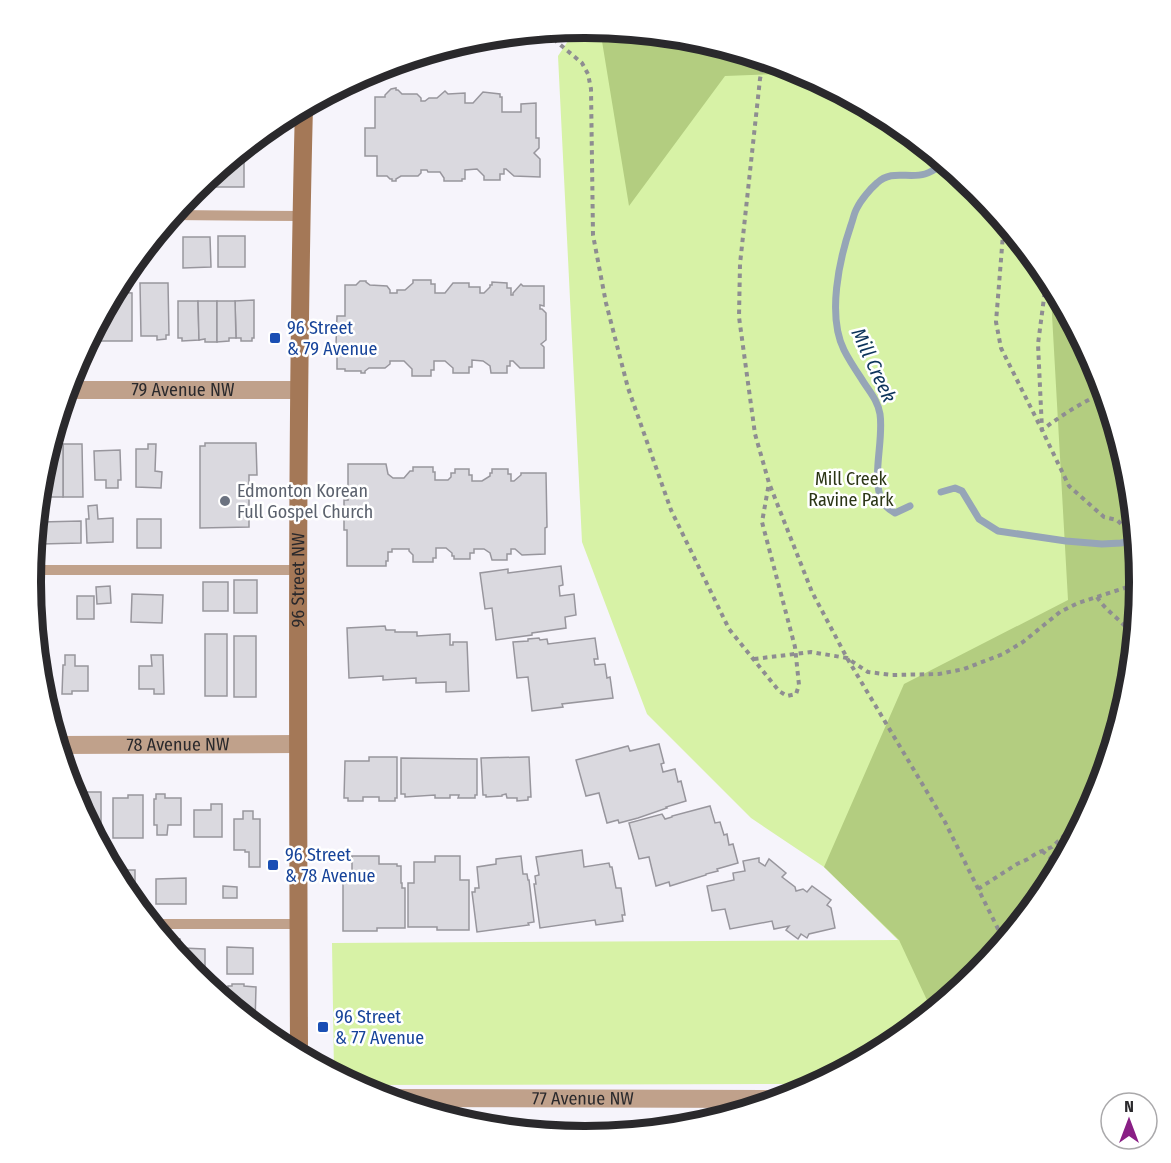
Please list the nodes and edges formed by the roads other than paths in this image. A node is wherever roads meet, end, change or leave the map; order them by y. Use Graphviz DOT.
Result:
graph roads {
  1 [pos="304,116"];
  2 [pos="184,215"];
  3 [pos="301,216"];
  4 [pos="76,390"];
  5 [pos="299,390"];
  6 [pos="42,570"];
  7 [pos="298,570"];
  8 [pos="298,744"];
  9 [pos="67,745"];
  10 [pos="163,924"];
  11 [pos="299,924"];
  12 [pos="299,1044"];
  13 [pos="415,1098"];
  14 [pos="750,1100"];
  1 -- 3 [label="street, 96 Street NW"];
  2 -- 3 [label="lane"];
  3 -- 5 [label="street, 96 Street NW"];
  4 -- 5 [label="street, 79 Avenue NW"];
  5 -- 7 [label="street, 96 Street NW"];
  6 -- 7 [label="lane"];
  7 -- 8 [label="street, 96 Street NW"];
  8 -- 9 [label="street, 78 Avenue NW"];
  8 -- 11 [label="street, 96 Street NW"];
  10 -- 11 [label="lane"];
  11 -- 12 [label="street, 96 Street NW"];
  13 -- 14 [label="street, 77 Avenue NW"];
}
